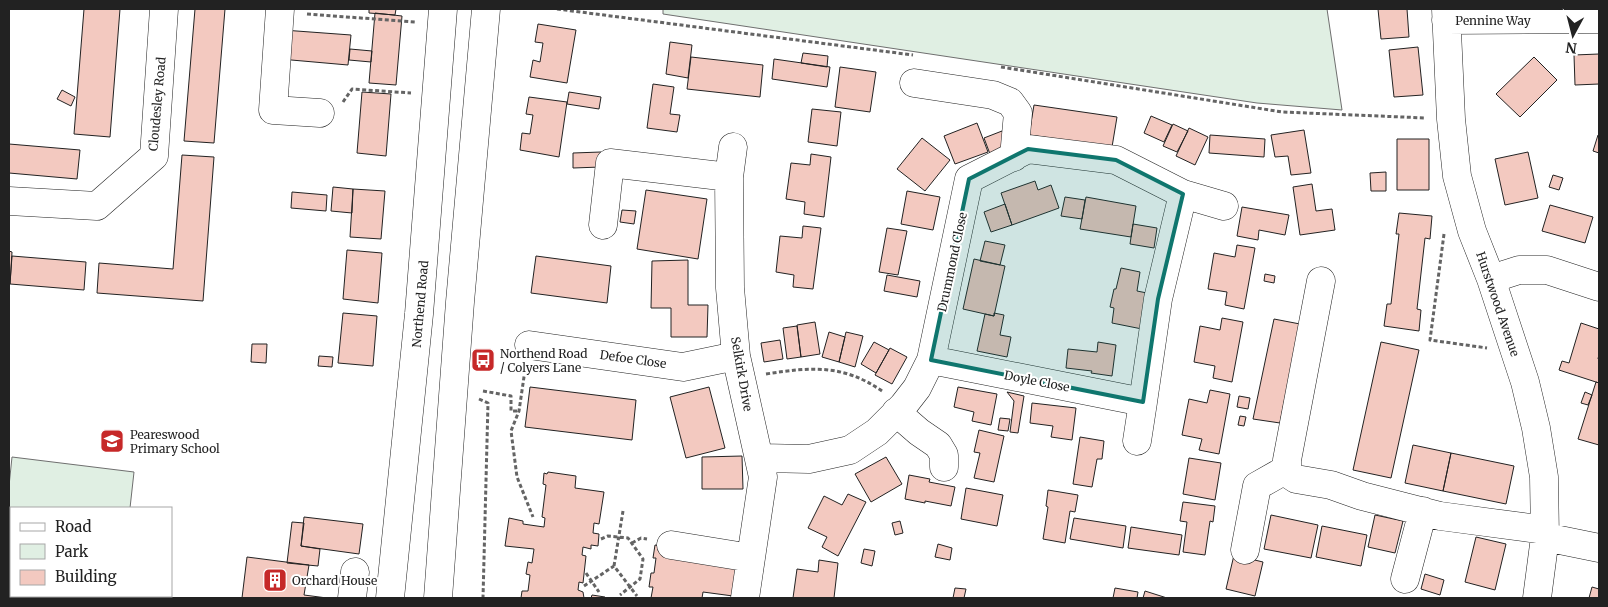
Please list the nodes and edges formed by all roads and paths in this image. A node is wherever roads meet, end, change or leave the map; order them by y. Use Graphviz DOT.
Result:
graph roads {
  1 [pos="164,9"];
  2 [pos="486,9"];
  3 [pos="289,11"];
  4 [pos="1446,14"];
  5 [pos="432,15"];
  6 [pos="1599,18"];
  7 [pos="914,83"];
  8 [pos="417,93"];
  9 [pos="320,113"];
  10 [pos="733,147"];
  11 [pos="1014,157"];
  12 [pos="729,177"];
  13 [pos="1183,194"];
  14 [pos="9,201"];
  15 [pos="1224,206"];
  16 [pos="603,225"];
  17 [pos="1444,231"];
  18 [pos="1491,279"];
  19 [pos="1321,281"];
  20 [pos="1599,286"];
  21 [pos="529,345"];
  22 [pos="1515,352"];
  23 [pos="932,360"];
  24 [pos="739,367"];
  25 [pos="483,391"];
  26 [pos="479,399"];
  27 [pos="1142,402"];
  28 [pos="900,409"];
  29 [pos="519,411"];
  30 [pos="1137,441"];
  31 [pos="759,458"];
  32 [pos="944,467"];
  33 [pos="1287,469"];
  34 [pos="623,511"];
  35 [pos="1423,511"];
  36 [pos="533,517"];
  37 [pos="1545,533"];
  38 [pos="619,536"];
  39 [pos="601,539"];
  40 [pos="671,545"];
  41 [pos="1599,548"];
  42 [pos="1244,550"];
  43 [pos="751,558"];
  44 [pos="614,566"];
  45 [pos="586,573"];
  46 [pos="1405,580"];
  47 [pos="591,581"];
  48 [pos="584,586"];
  49 [pos="631,587"];
  50 [pos="599,592"];
  51 [pos="620,596"];
  52 [pos="637,596"];
  53 [pos="390,598"];
  54 [pos="438,598"];
  55 [pos="483,598"];
  56 [pos="745,598"];
  57 [pos="1537,598"];
  1 -- 14 [label="street, Cloudesley Road"];
  2 -- 54 [label="street"];
  3 -- 5 [label="path"];
  3 -- 9 [label="street"];
  4 -- 6 [label="street, Pennine Way"];
  4 -- 18 [label="street, Hurstwood Avenue"];
  5 -- 53 [label="street, Northend Road"];
  7 -- 11 [label="street"];
  8 -- 9 [label="path"];
  10 -- 12 [label="street, Selkirk Drive"];
  11 -- 13 [label="street, Drummond Close"];
  11 -- 23 [label="street, Drummond Close"];
  12 -- 16 [label="street"];
  12 -- 24 [label="street, Selkirk Drive"];
  13 -- 15 [label="street, Drummond Close"];
  13 -- 27 [label="street"];
  17 -- 22 [label="path"];
  18 -- 20 [label="street"];
  18 -- 22 [label="street, Hurstwood Avenue"];
  19 -- 33 [label="street"];
  21 -- 24 [label="street, Defoe Close"];
  21 -- 29 [label="path"];
  22 -- 37 [label="street, Hurstwood Avenue"];
  23 -- 27 [label="street, Doyle Close"];
  23 -- 28 [label="street, Drummond Close"];
  24 -- 28 [label="path"];
  24 -- 31 [label="street, Selkirk Drive"];
  25 -- 29 [label="path"];
  26 -- 55 [label="path"];
  27 -- 30 [label="street"];
  28 -- 31 [label="street, Drummond Close"];
  28 -- 32 [label="street"];
  29 -- 36 [label="path"];
  31 -- 43 [label="street, Selkirk Drive"];
  33 -- 35 [label="street"];
  33 -- 42 [label="street"];
  34 -- 38 [label="path"];
  35 -- 37 [label="street"];
  35 -- 46 [label="street"];
  37 -- 41 [label="street"];
  37 -- 57 [label="street, Hurstwood Avenue"];
  38 -- 39 [label="path"];
  38 -- 44 [label="path"];
  38 -- 49 [label="path"];
  40 -- 43 [label="street"];
  43 -- 56 [label="street, Selkirk Drive"];
  44 -- 47 [label="path"];
  44 -- 49 [label="path"];
  45 -- 47 [label="path"];
  47 -- 48 [label="path"];
  47 -- 50 [label="path"];
  49 -- 51 [label="path"];
  49 -- 52 [label="path"];
}
